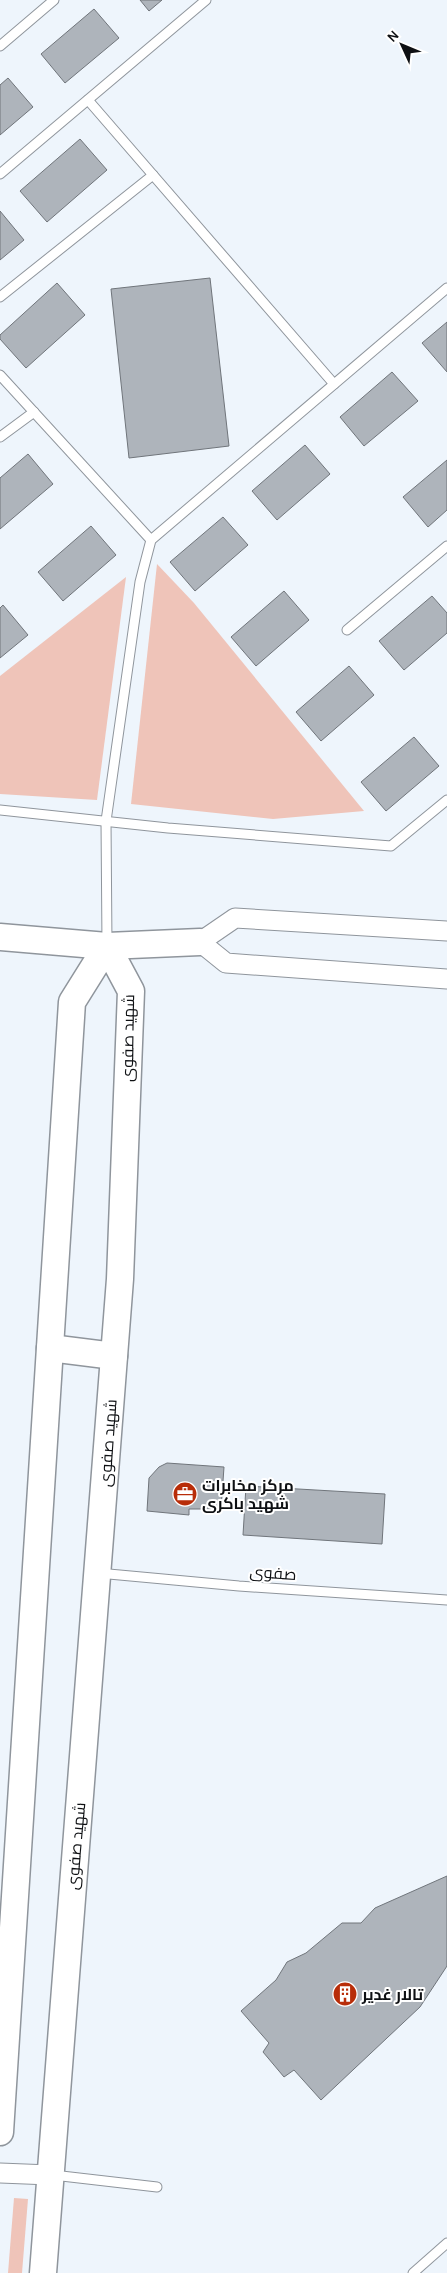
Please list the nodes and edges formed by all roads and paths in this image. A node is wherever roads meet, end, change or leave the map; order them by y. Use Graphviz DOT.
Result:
graph roads {
  1 [pos="54,0"];
  2 [pos="206,0"];
  3 [pos="0,46"];
  4 [pos="88,100"];
  5 [pos="0,174"];
  6 [pos="153,175"];
  7 [pos="447,288"];
  8 [pos="0,297"];
  9 [pos="0,375"];
  10 [pos="334,384"];
  11 [pos="34,412"];
  12 [pos="0,437"];
  13 [pos="151,540"];
  14 [pos="447,546"];
  15 [pos="347,630"];
  16 [pos="447,800"];
  17 [pos="0,810"];
  18 [pos="106,821"];
  19 [pos="447,931"];
  20 [pos="0,937"];
  21 [pos="200,942"];
  22 [pos="107,946"];
  23 [pos="447,979"];
  24 [pos="50,1348"];
  25 [pos="114,1356"];
  26 [pos="98,1573"];
  27 [pos="447,1600"];
  28 [pos="0,2132"];
  29 [pos="0,2173"];
  30 [pos="50,2175"];
  31 [pos="157,2187"];
  32 [pos="447,2242"];
  33 [pos="43,2273"];
  34 [pos="413,2273"];
  1 -- 3 [label="lane"];
  2 -- 4 [label="lane"];
  4 -- 5 [label="lane"];
  4 -- 6 [label="lane"];
  6 -- 8 [label="lane"];
  6 -- 10 [label="lane"];
  7 -- 10 [label="lane"];
  9 -- 11 [label="lane"];
  10 -- 13 [label="lane"];
  11 -- 12 [label="lane"];
  11 -- 13 [label="lane"];
  13 -- 18 [label="lane"];
  14 -- 15 [label="lane"];
  16 -- 18 [label="lane"];
  17 -- 18 [label="lane"];
  18 -- 22 [label="lane"];
  19 -- 21 [label="street"];
  20 -- 22 [label="street"];
  21 -- 22 [label="street"];
  21 -- 23 [label="street"];
  22 -- 24 [label="street"];
  22 -- 25 [label="street, شهید صفوی"];
  24 -- 25 [label="street"];
  24 -- 28 [label="street"];
  25 -- 26 [label="street, شهید صفوی"];
  26 -- 27 [label="lane, صفوی"];
  26 -- 30 [label="street, شهید صفوی"];
  29 -- 30 [label="street"];
  30 -- 31 [label="lane"];
  30 -- 33 [label="street, شهید صفوی"];
  32 -- 34 [label="lane"];
}
